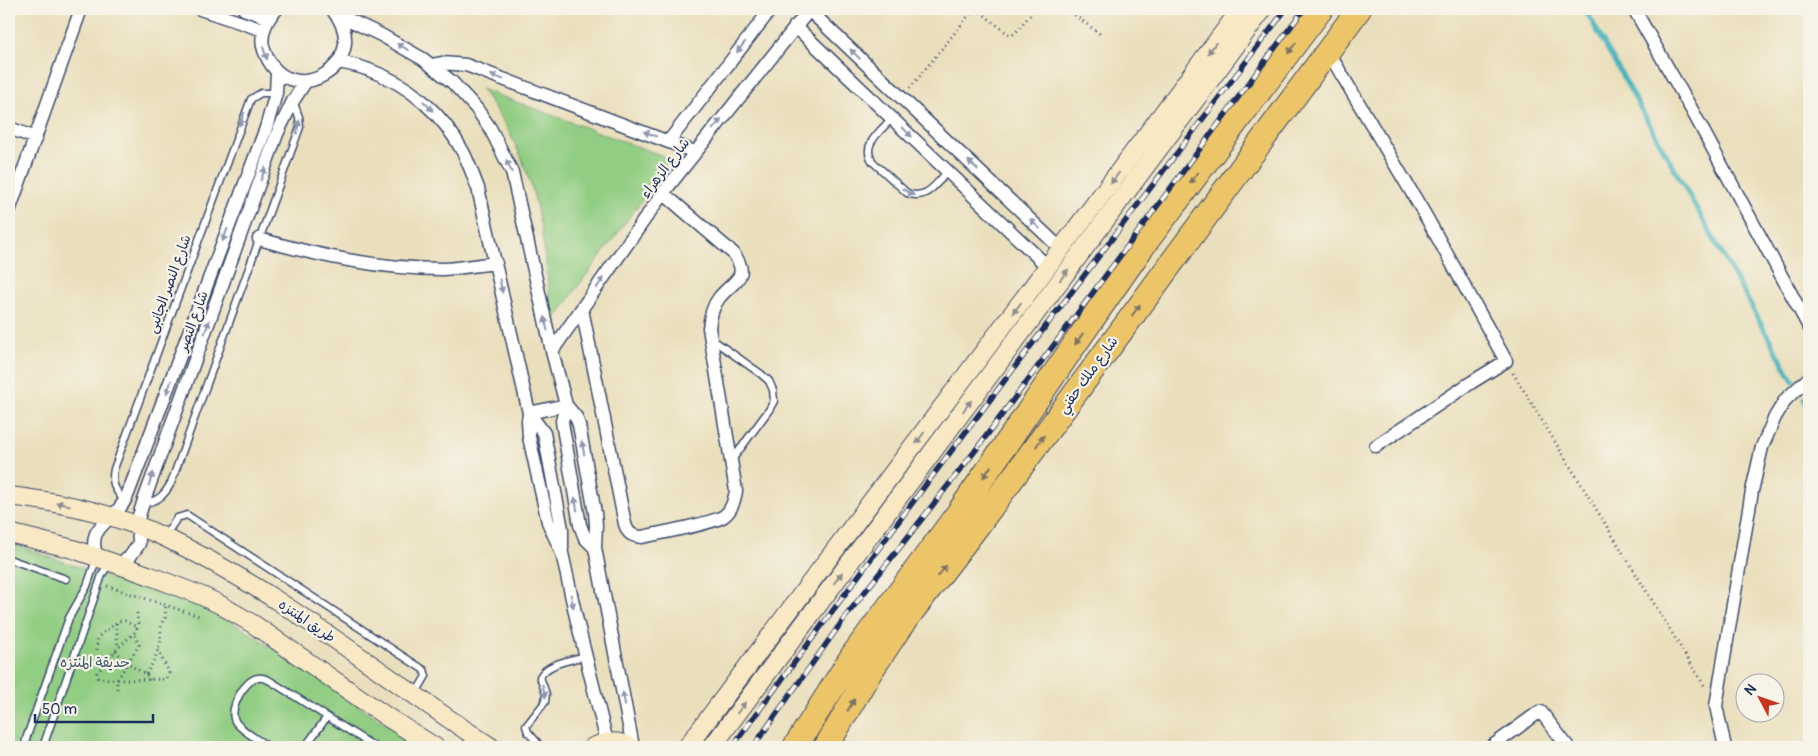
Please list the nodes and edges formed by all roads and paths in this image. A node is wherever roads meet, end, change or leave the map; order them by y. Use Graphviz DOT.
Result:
graph roads {
  1 [pos="81,9"];
  2 [pos="200,9"];
  3 [pos="244,9"];
  4 [pos="771,9"];
  5 [pos="809,9"];
  6 [pos="976,9"];
  7 [pos="1035,9"];
  8 [pos="1068,9"];
  9 [pos="1241,9"];
  10 [pos="1263,9"];
  11 [pos="1321,9"];
  12 [pos="1359,9"];
  13 [pos="1634,9"];
  14 [pos="333,11"];
  15 [pos="273,13"];
  16 [pos="796,26"];
  17 [pos="264,30"];
  18 [pos="1101,35"];
  19 [pos="1327,50"];
  20 [pos="339,62"];
  21 [pos="432,66"];
  22 [pos="277,72"];
  23 [pos="306,81"];
  24 [pos="276,93"];
  25 [pos="902,98"];
  26 [pos="293,101"];
  27 [pos="892,118"];
  28 [pos="9,128"];
  29 [pos="36,138"];
  30 [pos="669,141"];
  31 [pos="695,152"];
  32 [pos="948,171"];
  33 [pos="663,193"];
  34 [pos="9,211"];
  35 [pos="259,239"];
  36 [pos="1061,249"];
  37 [pos="496,263"];
  38 [pos="1048,267"];
  39 [pos="582,309"];
  40 [pos="1809,327"];
  41 [pos="710,337"];
  42 [pos="552,351"];
  43 [pos="1506,361"];
  44 [pos="1809,378"];
  45 [pos="566,406"];
  46 [pos="529,413"];
  47 [pos="1376,446"];
  48 [pos="731,462"];
  49 [pos="9,496"];
  50 [pos="125,501"];
  51 [pos="142,503"];
  52 [pos="110,517"];
  53 [pos="969,519"];
  54 [pos="138,527"];
  55 [pos="9,533"];
  56 [pos="164,537"];
  57 [pos="9,559"];
  58 [pos="105,560"];
  59 [pos="66,579"];
  60 [pos="100,584"];
  61 [pos="77,602"];
  62 [pos="166,604"];
  63 [pos="92,608"];
  64 [pos="137,613"];
  65 [pos="199,616"];
  66 [pos="116,622"];
  67 [pos="137,627"];
  68 [pos="134,634"];
  69 [pos="117,649"];
  70 [pos="97,650"];
  71 [pos="158,650"];
  72 [pos="585,656"];
  73 [pos="129,663"];
  74 [pos="146,674"];
  75 [pos="117,680"];
  76 [pos="150,680"];
  77 [pos="117,689"];
  78 [pos="415,694"];
  79 [pos="1716,706"];
  80 [pos="326,717"];
  81 [pos="600,745"];
  82 [pos="1564,746"];
  83 [pos="25,747"];
  84 [pos="43,747"];
  85 [pos="269,747"];
  86 [pos="305,747"];
  87 [pos="375,747"];
  88 [pos="435,747"];
  89 [pos="491,747"];
  90 [pos="541,747"];
  91 [pos="632,747"];
  92 [pos="687,747"];
  93 [pos="712,747"];
  94 [pos="795,747"];
  95 [pos="826,747"];
  96 [pos="1491,747"];
  97 [pos="1725,747"];
  1 -- 29 [label="street"];
  2 -- 17 [label="street"];
  3 -- 15 [label="street"];
  4 -- 30 [label="street, شارع الزهراء, one-way"];
  5 -- 16 [label="street, شارع الزهراء"];
  25 -- 5 [label="street, one-way"];
  6 -- 7 [label="path"];
  6 -- 25 [label="path"];
  8 -- 18 [label="path"];
  9 -- 36 [label="street, one-way"];
  93 -- 10 [label="street, one-way"];
  11 -- 53 [label="highway, شارع ملك حفني, one-way"];
  12 -- 19 [label="highway, شارع ملك حفني"];
  13 -- 40 [label="street"];
  14 -- 20 [label="street"];
  21 -- 14 [label="street, one-way"];
  15 -- 17 [label="street"];
  16 -- 27 [label="street"];
  31 -- 16 [label="street, شارع الزهراء, one-way"];
  17 -- 22 [label="street, one-way"];
  19 -- 43 [label="street"];
  53 -- 19 [label="highway, شارع ملك حفني, one-way"];
  20 -- 23 [label="street"];
  20 -- 37 [label="street, one-way"];
  30 -- 21 [label="street, one-way"];
  42 -- 21 [label="street, one-way"];
  22 -- 23 [label="street"];
  22 -- 24 [label="street, شارع النصر"];
  23 -- 26 [label="street, شارع النصر"];
  24 -- 50 [label="street, شارع النصر, one-way"];
  24 -- 50 [label="lane, شارع النصر الجانبى, one-way"];
  36 -- 25 [label="street, one-way"];
  35 -- 26 [label="lane, one-way"];
  51 -- 26 [label="street, شارع النصر, one-way"];
  27 -- 32 [label="street, one-way"];
  27 -- 32 [label="lane, one-way"];
  28 -- 29 [label="street"];
  29 -- 34 [label="street"];
  30 -- 31 [label="street"];
  31 -- 33 [label="street, شارع الزهراء"];
  32 -- 38 [label="street"];
  39 -- 33 [label="street, شارع الزهراء, one-way"];
  33 -- 41 [label="street"];
  35 -- 37 [label="street"];
  35 -- 51 [label="lane"];
  36 -- 38 [label="street"];
  37 -- 46 [label="street, one-way"];
  38 -- 92 [label="street, one-way"];
  39 -- 42 [label="street, شارع الزهراء"];
  39 -- 48 [label="street"];
  41 -- 48 [label="street"];
  41 -- 48 [label="lane"];
  42 -- 45 [label="street"];
  43 -- 47 [label="street"];
  43 -- 79 [label="path"];
  44 -- 79 [label="street"];
  45 -- 46 [label="street"];
  91 -- 45 [label="street, one-way"];
  46 -- 72 [label="street, one-way"];
  52 -- 49 [label="street, طريق المنتزه, one-way"];
  50 -- 52 [label="street, شارع النصر"];
  51 -- 54 [label="street, شارع النصر"];
  52 -- 54 [label="street, طريق المنتزه"];
  52 -- 58 [label="street, شارع النصر"];
  53 -- 94 [label="highway, شارع ملك حفني"];
  95 -- 53 [label="highway, شارع ملك حفني, one-way"];
  54 -- 56 [label="street, طريق المنتزه"];
  54 -- 58 [label="street, شارع النصر"];
  55 -- 58 [label="street"];
  56 -- 78 [label="street, طريق المنتزه"];
  56 -- 78 [label="lane"];
  57 -- 59 [label="lane"];
  58 -- 60 [label="lane"];
  58 -- 61 [label="lane"];
  58 -- 88 [label="street"];
  60 -- 62 [label="path"];
  60 -- 63 [label="lane"];
  61 -- 63 [label="lane"];
  61 -- 83 [label="lane"];
  62 -- 65 [label="path"];
  62 -- 71 [label="path"];
  63 -- 84 [label="lane"];
  64 -- 67 [label="path"];
  66 -- 67 [label="path"];
  66 -- 69 [label="path"];
  66 -- 70 [label="path"];
  67 -- 68 [label="path"];
  68 -- 69 [label="path"];
  68 -- 73 [label="path"];
  69 -- 73 [label="path"];
  69 -- 75 [label="path"];
  71 -- 74 [label="path"];
  71 -- 76 [label="path"];
  72 -- 81 [label="street"];
  72 -- 90 [label="lane, one-way"];
  73 -- 74 [label="path"];
  73 -- 75 [label="path"];
  74 -- 76 [label="path"];
  75 -- 76 [label="path"];
  75 -- 77 [label="path"];
  78 -- 89 [label="street, طريق المنتزه"];
  79 -- 97 [label="street"];
  80 -- 85 [label="lane"];
  80 -- 86 [label="lane"];
  80 -- 87 [label="lane"];
  81 -- 91 [label="street"];
  82 -- 96 [label="street"];
}
